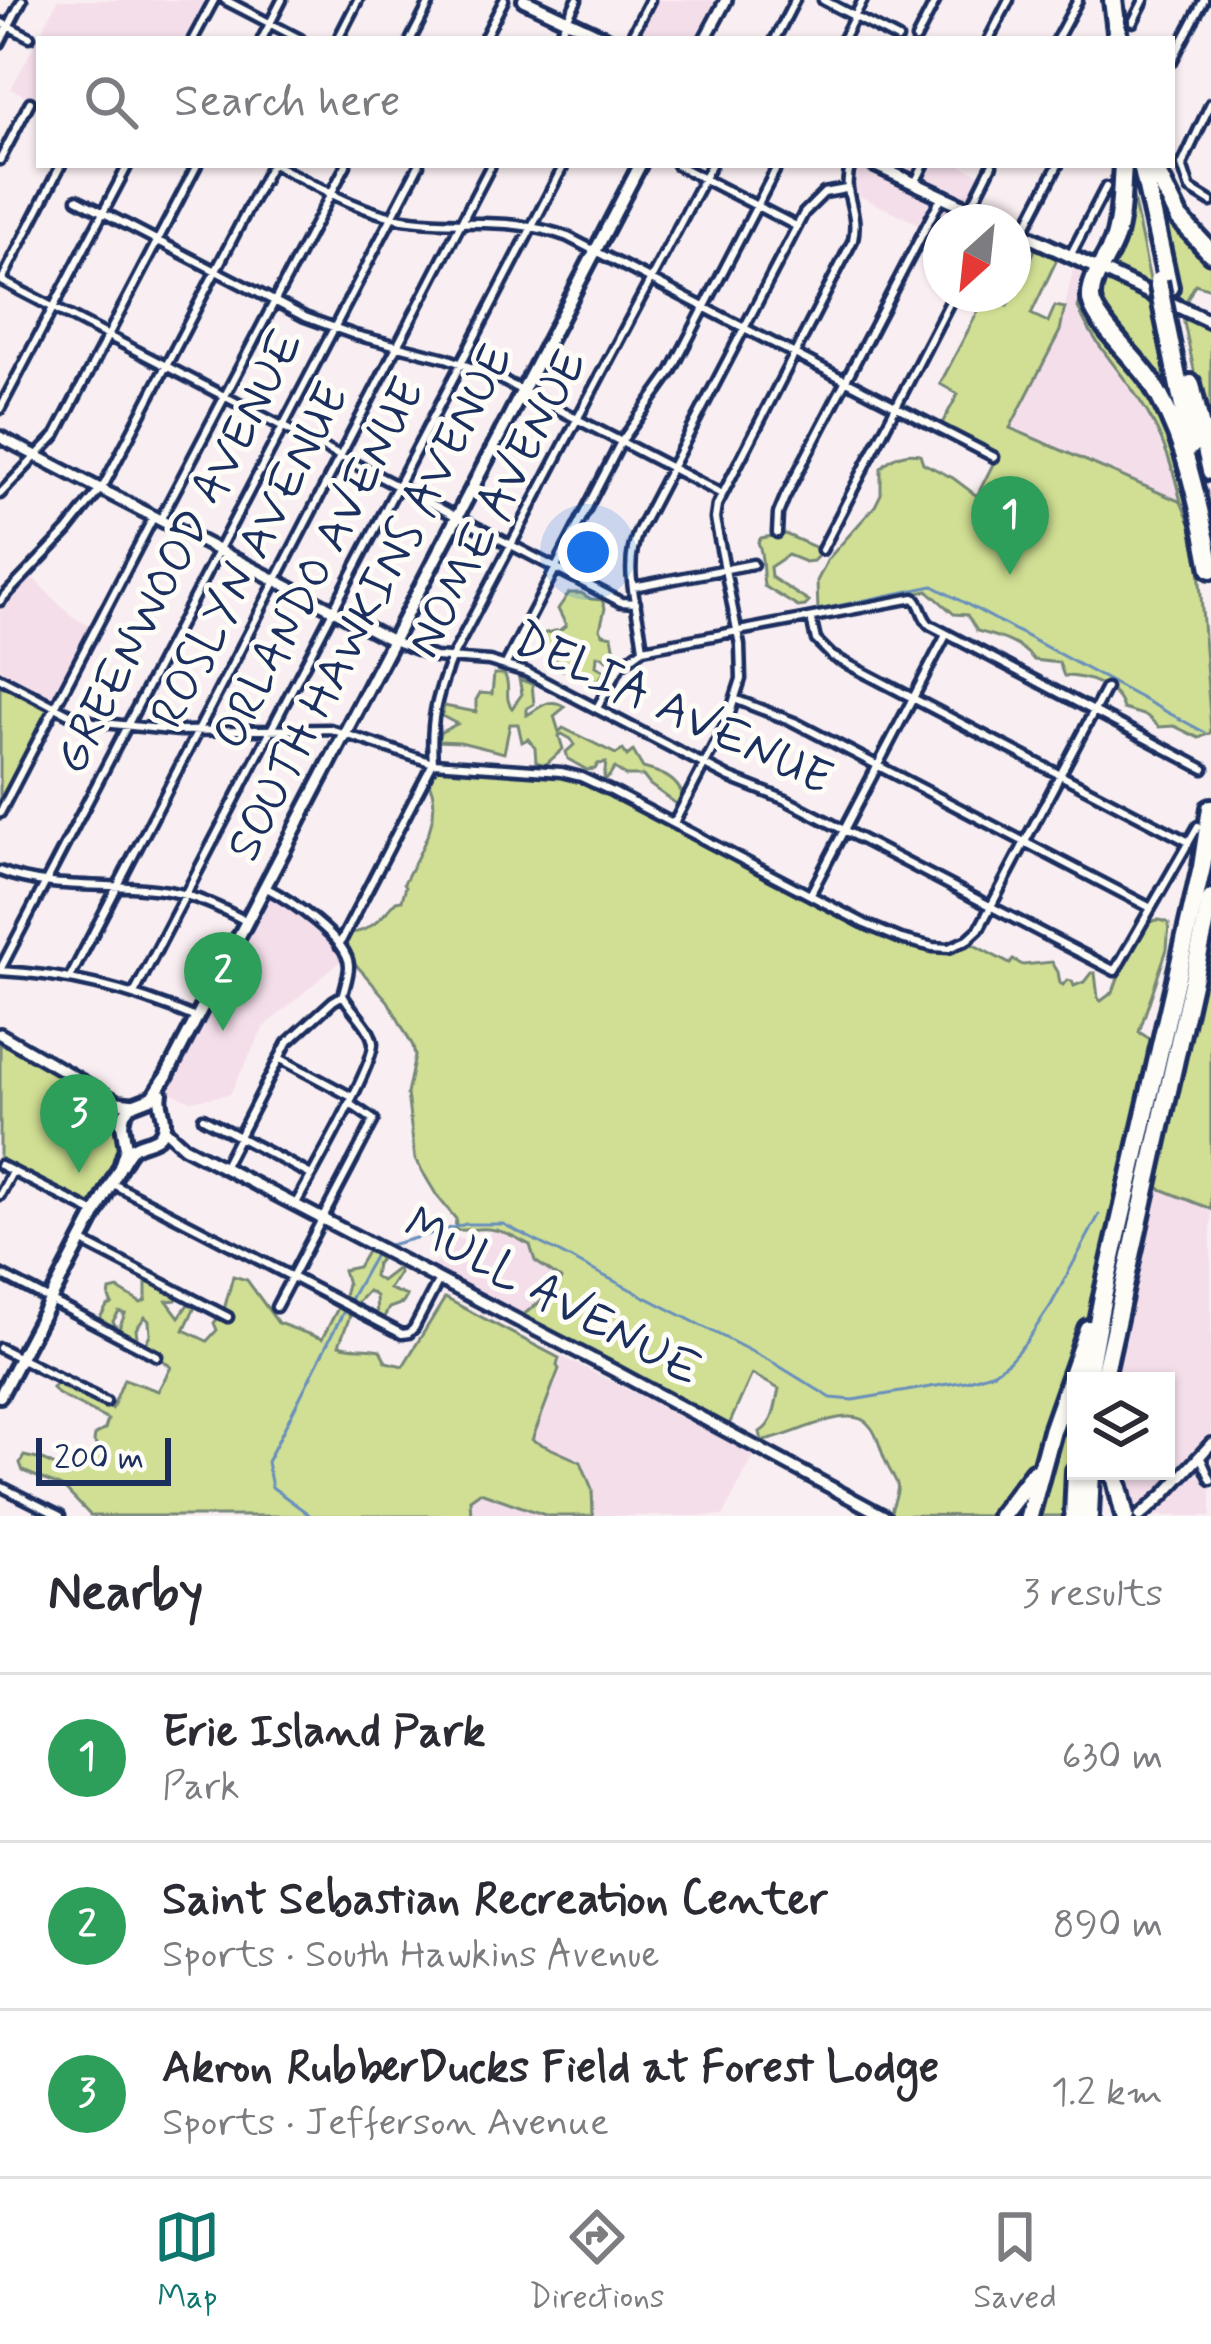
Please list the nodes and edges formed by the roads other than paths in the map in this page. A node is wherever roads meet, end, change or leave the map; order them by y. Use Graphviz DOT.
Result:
graph roads {
  1 [pos="22,0"];
  2 [pos="214,0"];
  3 [pos="225,0"];
  4 [pos="282,0"];
  5 [pos="358,0"];
  6 [pos="431,0"];
  7 [pos="504,0"];
  8 [pos="524,0"];
  9 [pos="577,0"];
  10 [pos="650,0"];
  11 [pos="726,0"];
  12 [pos="795,0"];
  13 [pos="824,0"];
  14 [pos="863,0"];
  15 [pos="937,0"];
  16 [pos="1010,0"];
  17 [pos="1078,0"];
  18 [pos="1102,0"];
  19 [pos="1113,0"];
  20 [pos="1144,0"];
  21 [pos="1204,0"];
  22 [pos="855,16"];
  23 [pos="567,20"];
  24 [pos="1133,22"];
  25 [pos="270,23"];
  26 [pos="4,24"];
  27 [pos="195,36"];
  28 [pos="264,36"];
  29 [pos="294,36"];
  30 [pos="340,36"];
  31 [pos="413,36"];
  32 [pos="486,36"];
  33 [pos="558,36"];
  34 [pos="601,36"];
  35 [pos="632,36"];
  36 [pos="707,36"];
  37 [pos="777,36"];
  38 [pos="845,36"];
  39 [pos="892,36"];
  40 [pos="918,36"];
  41 [pos="991,36"];
  42 [pos="1059,36"];
  43 [pos="1114,36"];
  44 [pos="1115,36"];
  45 [pos="30,37"];
  46 [pos="0,43"];
  47 [pos="1175,55"];
  48 [pos="30,102"];
  49 [pos="1211,103"];
  50 [pos="0,160"];
  51 [pos="60,168"];
  52 [pos="126,168"];
  53 [pos="195,168"];
  54 [pos="271,168"];
  55 [pos="279,168"];
  56 [pos="344,168"];
  57 [pos="417,168"];
  58 [pos="489,168"];
  59 [pos="562,168"];
  60 [pos="638,168"];
  61 [pos="683,168"];
  62 [pos="710,168"];
  63 [pos="776,168"];
  64 [pos="850,168"];
  65 [pos="882,168"];
  66 [pos="922,168"];
  67 [pos="990,168"];
  68 [pos="1056,168"];
  69 [pos="1123,168"];
  70 [pos="1139,168"];
  71 [pos="1154,168"];
  72 [pos="704,179"];
  73 [pos="915,183"];
  74 [pos="1106,187"];
  75 [pos="846,189"];
  76 [pos="331,194"];
  77 [pos="941,196"];
  78 [pos="77,199"];
  79 [pos="1211,202"];
  80 [pos="959,204"];
  81 [pos="972,204"];
  82 [pos="757,206"];
  83 [pos="1031,210"];
  84 [pos="103,212"];
  85 [pos="392,217"];
  86 [pos="462,222"];
  87 [pos="533,226"];
  88 [pos="796,226"];
  89 [pos="1031,237"];
  90 [pos="158,240"];
  91 [pos="596,250"];
  92 [pos="1211,253"];
  93 [pos="1070,256"];
  94 [pos="216,270"];
  95 [pos="1100,270"];
  96 [pos="652,280"];
  97 [pos="0,281"];
  98 [pos="275,302"];
  99 [pos="705,307"];
  100 [pos="53,308"];
  101 [pos="945,312"];
  102 [pos="1171,320"];
  103 [pos="1211,322"];
  104 [pos="334,328"];
  105 [pos="744,328"];
  106 [pos="108,336"];
  107 [pos="398,346"];
  108 [pos="795,355"];
  109 [pos="461,363"];
  110 [pos="166,366"];
  111 [pos="846,381"];
  112 [pos="522,391"];
  113 [pos="225,397"];
  114 [pos="896,406"];
  115 [pos="0,409"];
  116 [pos="576,418"];
  117 [pos="282,427"];
  118 [pos="0,437"];
  119 [pos="621,442"];
  120 [pos="36,456"];
  121 [pos="340,456"];
  122 [pos="994,457"];
  123 [pos="671,468"];
  124 [pos="1211,471"];
  125 [pos="397,486"];
  126 [pos="101,490"];
  127 [pos="0,494"];
  128 [pos="722,494"];
  129 [pos="457,517"];
  130 [pos="157,519"];
  131 [pos="777,533"];
  132 [pos="509,544"];
  133 [pos="1207,545"];
  134 [pos="218,550"];
  135 [pos="821,550"];
  136 [pos="753,564"];
  137 [pos="555,568"];
  138 [pos="725,568"];
  139 [pos="1211,569"];
  140 [pos="276,580"];
  141 [pos="633,587"];
  142 [pos="0,601"];
  143 [pos="636,603"];
  144 [pos="333,610"];
  145 [pos="811,618"];
  146 [pos="738,632"];
  147 [pos="946,635"];
  148 [pos="393,641"];
  149 [pos="643,649"];
  150 [pos="451,659"];
  151 [pos="506,664"];
  152 [pos="0,679"];
  153 [pos="1106,688"];
  154 [pos="913,698"];
  155 [pos="736,700"];
  156 [pos="55,708"];
  157 [pos="597,708"];
  158 [pos="1094,711"];
  159 [pos="127,726"];
  160 [pos="270,730"];
  161 [pos="198,731"];
  162 [pos="345,731"];
  163 [pos="433,763"];
  164 [pos="704,765"];
  165 [pos="878,766"];
  166 [pos="1204,769"];
  167 [pos="1060,775"];
  168 [pos="1211,808"];
  169 [pos="0,813"];
  170 [pos="674,823"];
  171 [pos="1198,826"];
  172 [pos="844,830"];
  173 [pos="1189,842"];
  174 [pos="1025,843"];
  175 [pos="0,871"];
  176 [pos="46,883"];
  177 [pos="116,887"];
  178 [pos="265,887"];
  179 [pos="185,895"];
  180 [pos="810,895"];
  181 [pos="1211,898"];
  182 [pos="991,908"];
  183 [pos="1152,908"];
  184 [pos="246,921"];
  185 [pos="339,945"];
  186 [pos="0,971"];
  187 [pos="70,978"];
  188 [pos="134,994"];
  189 [pos="343,995"];
  190 [pos="196,1018"];
  191 [pos="0,1034"];
  192 [pos="279,1058"];
  193 [pos="167,1075"];
  194 [pos="104,1094"];
  195 [pos="350,1100"];
  196 [pos="140,1103"];
  197 [pos="159,1109"];
  198 [pos="203,1118"];
  199 [pos="122,1119"];
  200 [pos="160,1133"];
  201 [pos="125,1134"];
  202 [pos="239,1137"];
  203 [pos="141,1144"];
  204 [pos="0,1165"];
  205 [pos="120,1167"];
  206 [pos="223,1167"];
  207 [pos="12,1171"];
  208 [pos="311,1174"];
  209 [pos="111,1183"];
  210 [pos="0,1195"];
  211 [pos="296,1205"];
  212 [pos="95,1213"];
  213 [pos="322,1219"];
  214 [pos="81,1241"];
  215 [pos="0,1274"];
  216 [pos="292,1278"];
  217 [pos="439,1280"];
  218 [pos="50,1300"];
  219 [pos="1102,1301"];
  220 [pos="276,1307"];
  221 [pos="229,1317"];
  222 [pos="0,1348"];
  223 [pos="157,1356"];
  224 [pos="19,1358"];
  225 [pos="1089,1372"];
  226 [pos="1106,1372"];
  227 [pos="0,1396"];
  228 [pos="106,1402"];
  229 [pos="1211,1444"];
  230 [pos="1200,1456"];
  231 [pos="1044,1457"];
  232 [pos="1076,1480"];
  233 [pos="1091,1480"];
  234 [pos="1116,1480"];
  235 [pos="1211,1480"];
  236 [pos="0,1486"];
  237 [pos="59,1516"];
  238 [pos="884,1516"];
  239 [pos="1001,1516"];
  240 [pos="1029,1516"];
  241 [pos="1074,1516"];
  242 [pos="1089,1516"];
  243 [pos="1125,1516"];
  244 [pos="1140,1516"];
  1 -- 26 [label="street"];
  2 -- 27 [label="street"];
  3 -- 25 [label="street"];
  4 -- 25 [label="street"];
  5 -- 30 [label="street"];
  6 -- 31 [label="street"];
  7 -- 32 [label="street"];
  8 -- 23 [label="main road"];
  9 -- 23 [label="street"];
  10 -- 35 [label="street"];
  11 -- 36 [label="street"];
  12 -- 37 [label="street"];
  13 -- 22 [label="street"];
  14 -- 22 [label="street"];
  15 -- 40 [label="street"];
  16 -- 41 [label="street"];
  17 -- 42 [label="street"];
  18 -- 43 [label="highway"];
  19 -- 44 [label="highway"];
  20 -- 24 [label="street"];
  21 -- 47 [label="street"];
  22 -- 38 [label="street"];
  22 -- 39 [label="street"];
  23 -- 33 [label="street"];
  23 -- 34 [label="main road"];
  25 -- 28 [label="street"];
  25 -- 29 [label="street"];
  26 -- 45 [label="street"];
  26 -- 46 [label="street"];
  48 -- 50 [label="street"];
  49 -- 79 [label="street"];
  51 -- 97 [label="street"];
  52 -- 84 [label="street"];
  53 -- 90 [label="street"];
  54 -- 94 [label="street"];
  55 -- 76 [label="street"];
  56 -- 76 [label="street"];
  57 -- 85 [label="street, GREENWOOD AVENUE"];
  58 -- 86 [label="street, ROSLYN AVENUE"];
  59 -- 87 [label="street, ORLANDO AVENUE"];
  60 -- 91 [label="main road, SOUTH HAWKINS AVENUE"];
  61 -- 72 [label="street"];
  62 -- 72 [label="street, NOME AVENUE"];
  63 -- 82 [label="street"];
  64 -- 75 [label="street"];
  65 -- 73 [label="main road"];
  66 -- 73 [label="street"];
  67 -- 81 [label="street"];
  68 -- 83 [label="street"];
  69 -- 95 [label="highway"];
  70 -- 102 [label="highway, bridge"];
  71 -- 92 [label="highway"];
  72 -- 82 [label="street"];
  72 -- 96 [label="street, NOME AVENUE"];
  73 -- 77 [label="main road"];
  74 -- 93 [label="street"];
  75 -- 88 [label="street"];
  75 -- 108 [label="street"];
  76 -- 85 [label="street"];
  76 -- 98 [label="street"];
  77 -- 80 [label="main road"];
  77 -- 111 [label="street"];
  78 -- 84 [label="street"];
  82 -- 88 [label="street"];
  82 -- 99 [label="street"];
  84 -- 90 [label="street"];
  84 -- 100 [label="street"];
  85 -- 86 [label="street"];
  85 -- 104 [label="street, GREENWOOD AVENUE"];
  86 -- 87 [label="street"];
  86 -- 107 [label="street, ROSLYN AVENUE"];
  87 -- 91 [label="street"];
  87 -- 109 [label="street, ORLANDO AVENUE"];
  88 -- 105 [label="street"];
  89 -- 93 [label="main road"];
  90 -- 94 [label="street"];
  90 -- 106 [label="street"];
  91 -- 96 [label="street"];
  91 -- 112 [label="main road, SOUTH HAWKINS AVENUE"];
  93 -- 95 [label="main road"];
  94 -- 98 [label="street"];
  94 -- 110 [label="street"];
  95 -- 103 [label="main road"];
  95 -- 133 [label="highway"];
  96 -- 99 [label="street"];
  96 -- 116 [label="street, NOME AVENUE"];
  97 -- 100 [label="street"];
  98 -- 104 [label="street"];
  98 -- 113 [label="street"];
  99 -- 105 [label="street"];
  99 -- 119 [label="street"];
  100 -- 106 [label="street"];
  100 -- 115 [label="street"];
  101 -- 114 [label="street"];
  102 -- 124 [label="highway"];
  102 -- 133 [label="highway"];
  104 -- 107 [label="street"];
  104 -- 117 [label="street, GREENWOOD AVENUE"];
  105 -- 108 [label="street"];
  105 -- 123 [label="street"];
  106 -- 110 [label="street"];
  106 -- 120 [label="street"];
  107 -- 109 [label="street"];
  107 -- 121 [label="street, ROSLYN AVENUE"];
  108 -- 111 [label="street"];
  108 -- 128 [label="street"];
  109 -- 112 [label="street"];
  109 -- 125 [label="street, ORLANDO AVENUE"];
  110 -- 113 [label="street"];
  110 -- 126 [label="street"];
  111 -- 114 [label="street"];
  111 -- 131 [label="street"];
  112 -- 116 [label="street"];
  112 -- 129 [label="main road, SOUTH HAWKINS AVENUE"];
  113 -- 117 [label="street"];
  113 -- 130 [label="street"];
  114 -- 122 [label="street"];
  114 -- 135 [label="street"];
  116 -- 119 [label="street"];
  116 -- 132 [label="street, NOME AVENUE"];
  117 -- 121 [label="street"];
  117 -- 134 [label="street, GREENWOOD AVENUE"];
  118 -- 120 [label="street, DELIA AVENUE"];
  119 -- 123 [label="street"];
  119 -- 137 [label="street"];
  120 -- 126 [label="street, DELIA AVENUE"];
  120 -- 127 [label="street"];
  121 -- 125 [label="street"];
  121 -- 140 [label="street, ROSLYN AVENUE"];
  123 -- 128 [label="street"];
  123 -- 141 [label="street"];
  125 -- 129 [label="street"];
  125 -- 144 [label="street, ORLANDO AVENUE"];
  126 -- 130 [label="street, DELIA AVENUE"];
  126 -- 142 [label="street"];
  128 -- 138 [label="street"];
  129 -- 132 [label="street"];
  129 -- 148 [label="main road, SOUTH HAWKINS AVENUE"];
  130 -- 134 [label="street, DELIA AVENUE"];
  130 -- 156 [label="street"];
  132 -- 137 [label="street"];
  132 -- 150 [label="street, NOME AVENUE"];
  133 -- 139 [label="highway"];
  134 -- 140 [label="street, DELIA AVENUE"];
  134 -- 159 [label="street, GREENWOOD AVENUE"];
  136 -- 138 [label="street"];
  137 -- 143 [label="street"];
  137 -- 151 [label="street"];
  138 -- 141 [label="street"];
  138 -- 146 [label="street"];
  140 -- 144 [label="street, DELIA AVENUE"];
  140 -- 161 [label="street, ROSLYN AVENUE"];
  141 -- 143 [label="street"];
  143 -- 149 [label="street"];
  144 -- 148 [label="street, DELIA AVENUE"];
  144 -- 160 [label="street, ORLANDO AVENUE"];
  145 -- 146 [label="street"];
  145 -- 147 [label="street"];
  145 -- 154 [label="street"];
  146 -- 149 [label="street"];
  146 -- 155 [label="street"];
  147 -- 154 [label="street"];
  147 -- 158 [label="street"];
  148 -- 150 [label="street, DELIA AVENUE"];
  148 -- 162 [label="main road, SOUTH HAWKINS AVENUE"];
  149 -- 157 [label="street"];
  150 -- 151 [label="street, DELIA AVENUE"];
  150 -- 163 [label="street, NOME AVENUE"];
  151 -- 157 [label="street, DELIA AVENUE"];
  152 -- 156 [label="street"];
  153 -- 158 [label="street"];
  154 -- 165 [label="street"];
  154 -- 167 [label="street"];
  155 -- 164 [label="street"];
  155 -- 165 [label="street"];
  156 -- 159 [label="street"];
  156 -- 169 [label="street"];
  157 -- 164 [label="street, DELIA AVENUE"];
  158 -- 166 [label="street"];
  158 -- 167 [label="street"];
  159 -- 161 [label="street"];
  159 -- 176 [label="street, GREENWOOD AVENUE"];
  160 -- 161 [label="street"];
  160 -- 162 [label="street"];
  160 -- 179 [label="street, ORLANDO AVENUE"];
  161 -- 177 [label="street, ROSLYN AVENUE"];
  162 -- 163 [label="street"];
  162 -- 178 [label="main road, SOUTH HAWKINS AVENUE"];
  163 -- 170 [label="street"];
  163 -- 185 [label="street, NOME AVENUE"];
  164 -- 170 [label="street"];
  164 -- 172 [label="street, DELIA AVENUE"];
  165 -- 172 [label="street"];
  165 -- 174 [label="street"];
  167 -- 173 [label="street"];
  167 -- 174 [label="street"];
  168 -- 219 [label="highway"];
  170 -- 180 [label="street"];
  171 -- 173 [label="street"];
  172 -- 180 [label="street"];
  172 -- 182 [label="street, DELIA AVENUE"];
  173 -- 183 [label="street"];
  174 -- 182 [label="street"];
  174 -- 183 [label="street"];
  175 -- 176 [label="street"];
  176 -- 177 [label="street"];
  176 -- 186 [label="street, GREENWOOD AVENUE"];
  177 -- 179 [label="street"];
  177 -- 187 [label="street, ROSLYN AVENUE"];
  178 -- 184 [label="main road, SOUTH HAWKINS AVENUE"];
  178 -- 185 [label="street"];
  179 -- 184 [label="street"];
  179 -- 188 [label="street, ORLANDO AVENUE"];
  180 -- 182 [label="street"];
  181 -- 226 [label="highway"];
  182 -- 183 [label="street, DELIA AVENUE"];
  184 -- 190 [label="main road, SOUTH HAWKINS AVENUE"];
  185 -- 189 [label="street"];
  186 -- 187 [label="street"];
  187 -- 188 [label="street"];
  188 -- 190 [label="street"];
  189 -- 192 [label="street"];
  189 -- 195 [label="street"];
  190 -- 193 [label="main road, SOUTH HAWKINS AVENUE"];
  191 -- 194 [label="street"];
  192 -- 195 [label="street"];
  192 -- 202 [label="street"];
  193 -- 196 [label="main road, SOUTH HAWKINS AVENUE"];
  193 -- 197 [label="main road, SOUTH HAWKINS AVENUE"];
  194 -- 196 [label="street"];
  194 -- 199 [label="street"];
  195 -- 208 [label="street"];
  195 -- 213 [label="street"];
  196 -- 197 [label="main road"];
  196 -- 199 [label="main road"];
  197 -- 200 [label="main road"];
  198 -- 202 [label="street"];
  199 -- 201 [label="main road"];
  200 -- 203 [label="main road"];
  200 -- 206 [label="street, MULL AVENUE"];
  201 -- 203 [label="main road"];
  201 -- 205 [label="main road"];
  202 -- 206 [label="street"];
  202 -- 208 [label="street"];
  203 -- 205 [label="main road"];
  204 -- 207 [label="street"];
  205 -- 209 [label="main road"];
  206 -- 211 [label="street, MULL AVENUE"];
  207 -- 210 [label="street"];
  207 -- 212 [label="street"];
  208 -- 211 [label="street"];
  209 -- 212 [label="main road"];
  209 -- 216 [label="street"];
  211 -- 213 [label="street, MULL AVENUE"];
  212 -- 214 [label="main road"];
  213 -- 216 [label="street"];
  213 -- 217 [label="street, MULL AVENUE"];
  214 -- 218 [label="main road"];
  214 -- 221 [label="street"];
  215 -- 218 [label="street"];
  216 -- 217 [label="street"];
  216 -- 220 [label="street"];
  217 -- 238 [label="street, MULL AVENUE"];
  218 -- 223 [label="street"];
  218 -- 224 [label="main road"];
  219 -- 225 [label="highway"];
  219 -- 231 [label="highway"];
  222 -- 224 [label="street"];
  224 -- 227 [label="main road"];
  224 -- 228 [label="street"];
  229 -- 230 [label="street"];
  230 -- 235 [label="street"];
  230 -- 244 [label="street"];
  231 -- 239 [label="highway"];
  231 -- 240 [label="highway"];
  232 -- 241 [label="highway"];
  233 -- 242 [label="highway"];
  234 -- 243 [label="highway"];
  236 -- 237 [label="street"];
}
